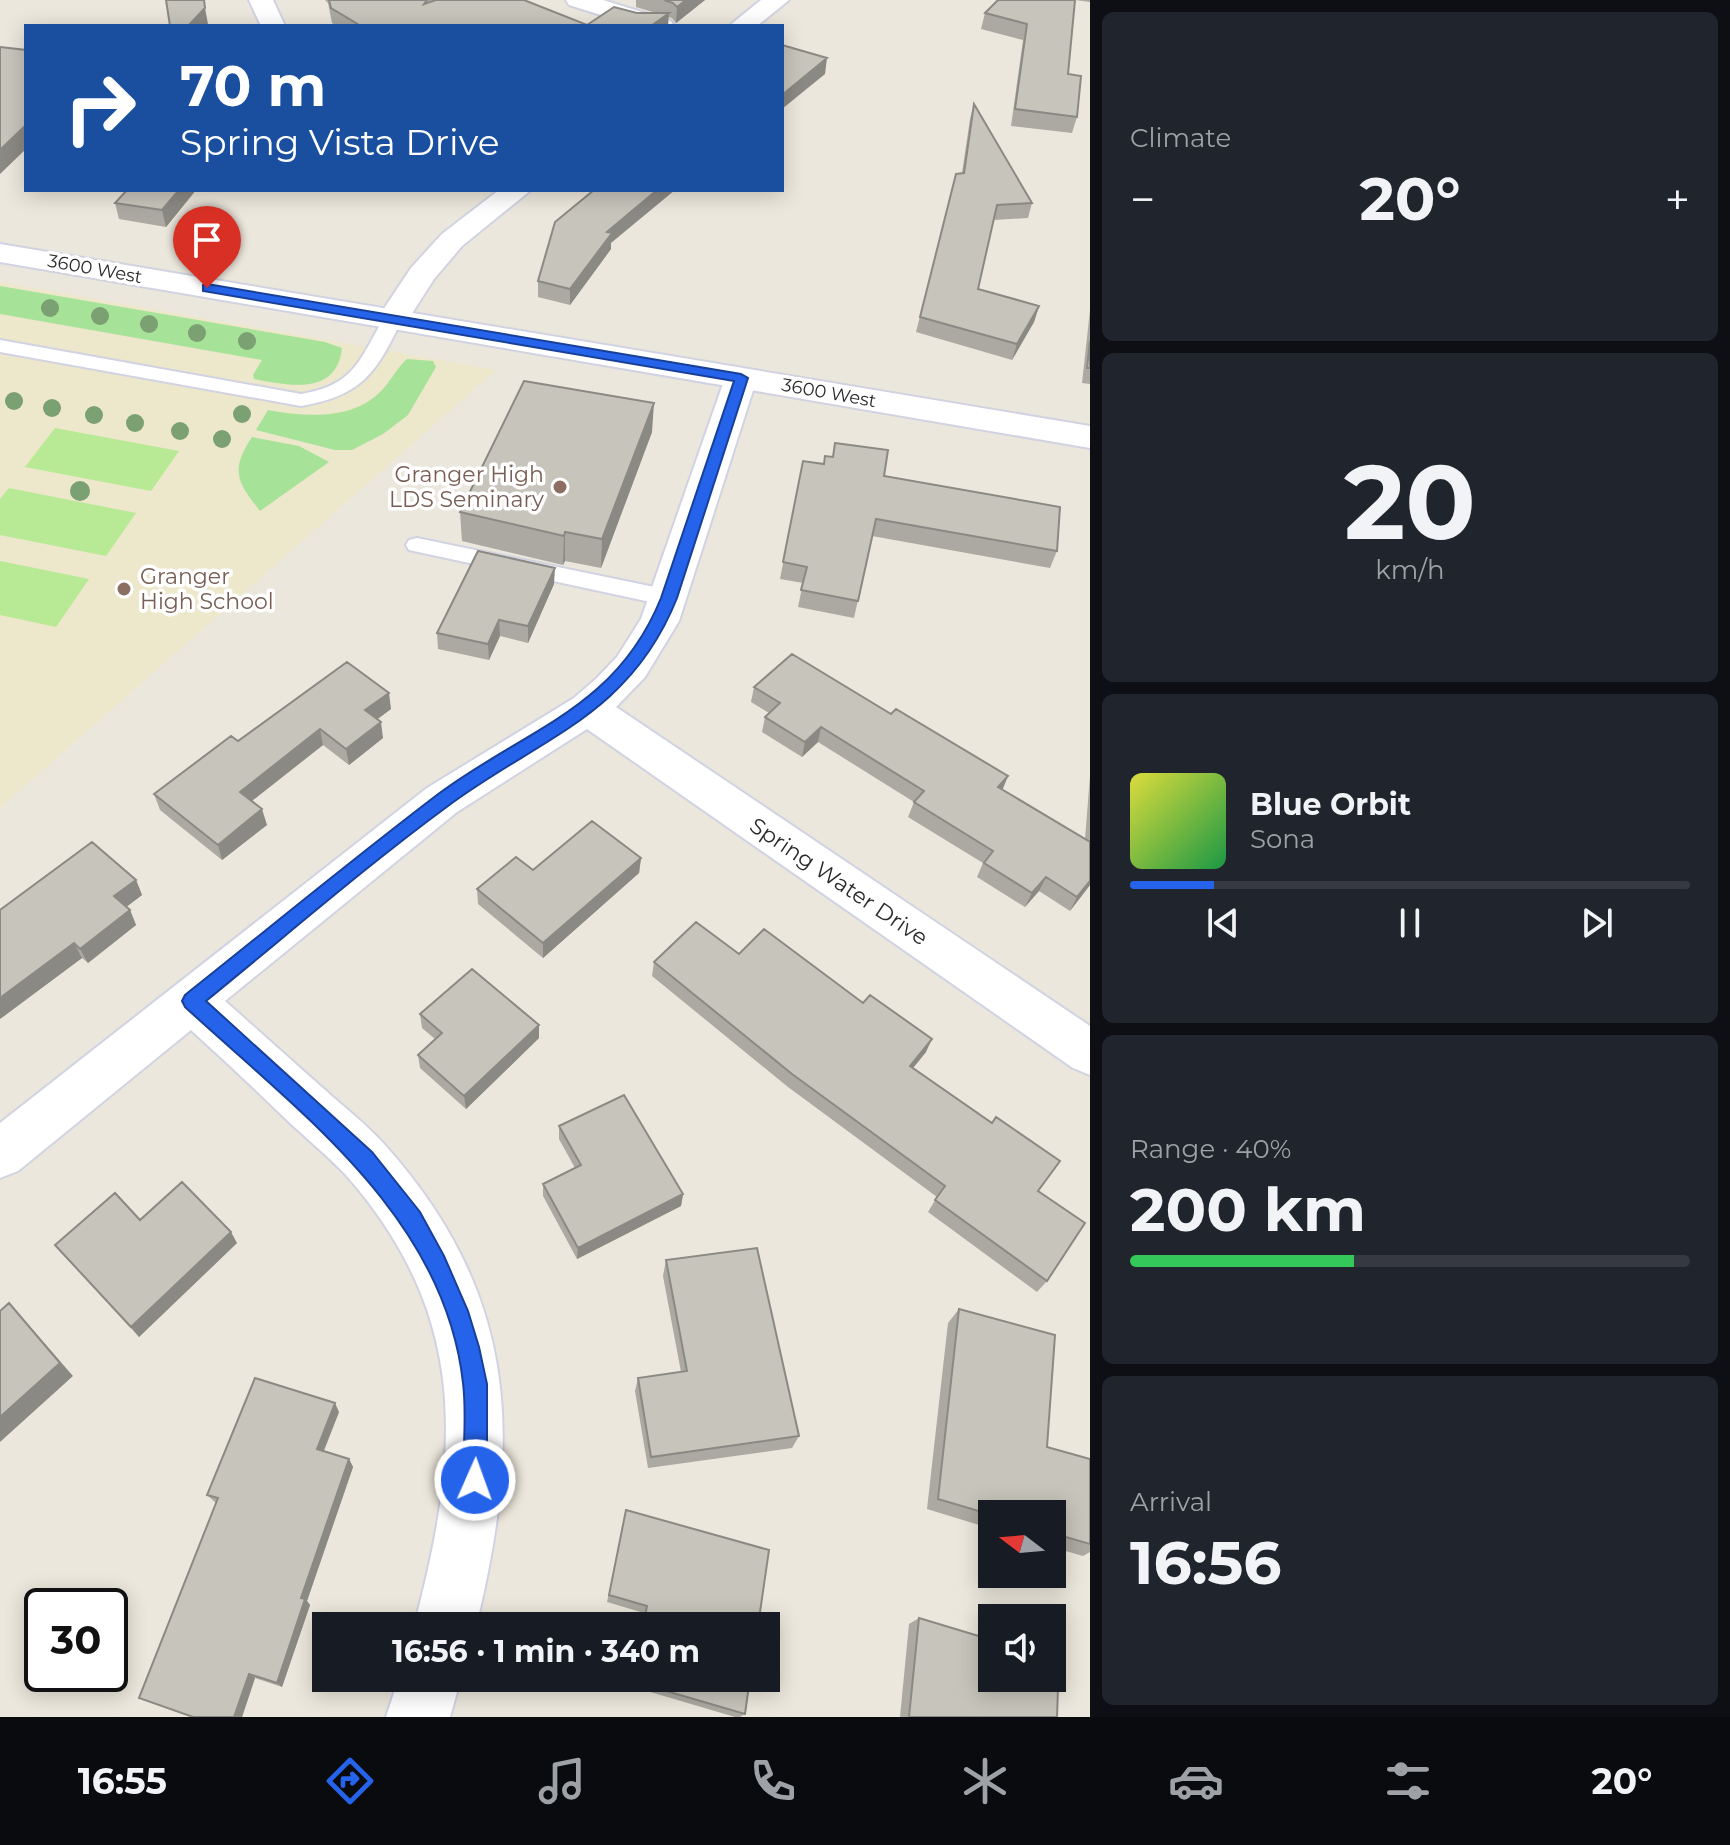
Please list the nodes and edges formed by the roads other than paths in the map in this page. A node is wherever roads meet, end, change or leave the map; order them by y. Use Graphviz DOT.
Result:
graph roads {
  1 [pos="261,0"];
  2 [pos="578,0"];
  3 [pos="777,0"];
  4 [pos="272,24"];
  5 [pos="656,24"];
  6 [pos="744,24"];
  7 [pos="514,192"];
  8 [pos="0,253"];
  9 [pos="393,319"];
  10 [pos="0,346"];
  11 [pos="741,378"];
  12 [pos="1090,437"];
  13 [pos="417,545"];
  14 [pos="669,598"];
  15 [pos="588,709"];
  16 [pos="192,1001"];
  17 [pos="1090,1053"];
  18 [pos="0,1154"];
  19 [pos="448,1612"];
  20 [pos="426,1692"];
  21 [pos="418,1717"];
  1 -- 4 [label="street"];
  2 -- 5 [label="street"];
  3 -- 6 [label="street"];
  7 -- 9 [label="street"];
  8 -- 9 [label="street, 3600 West"];
  9 -- 10 [label="lane"];
  9 -- 11 [label="street, 3600 West"];
  11 -- 12 [label="street, 3600 West"];
  11 -- 14 [label="street"];
  13 -- 14 [label="lane"];
  14 -- 15 [label="street"];
  15 -- 16 [label="street"];
  15 -- 17 [label="street, Spring Water Drive"];
  16 -- 18 [label="street"];
  16 -- 19 [label="street"];
  20 -- 21 [label="street"];
}
